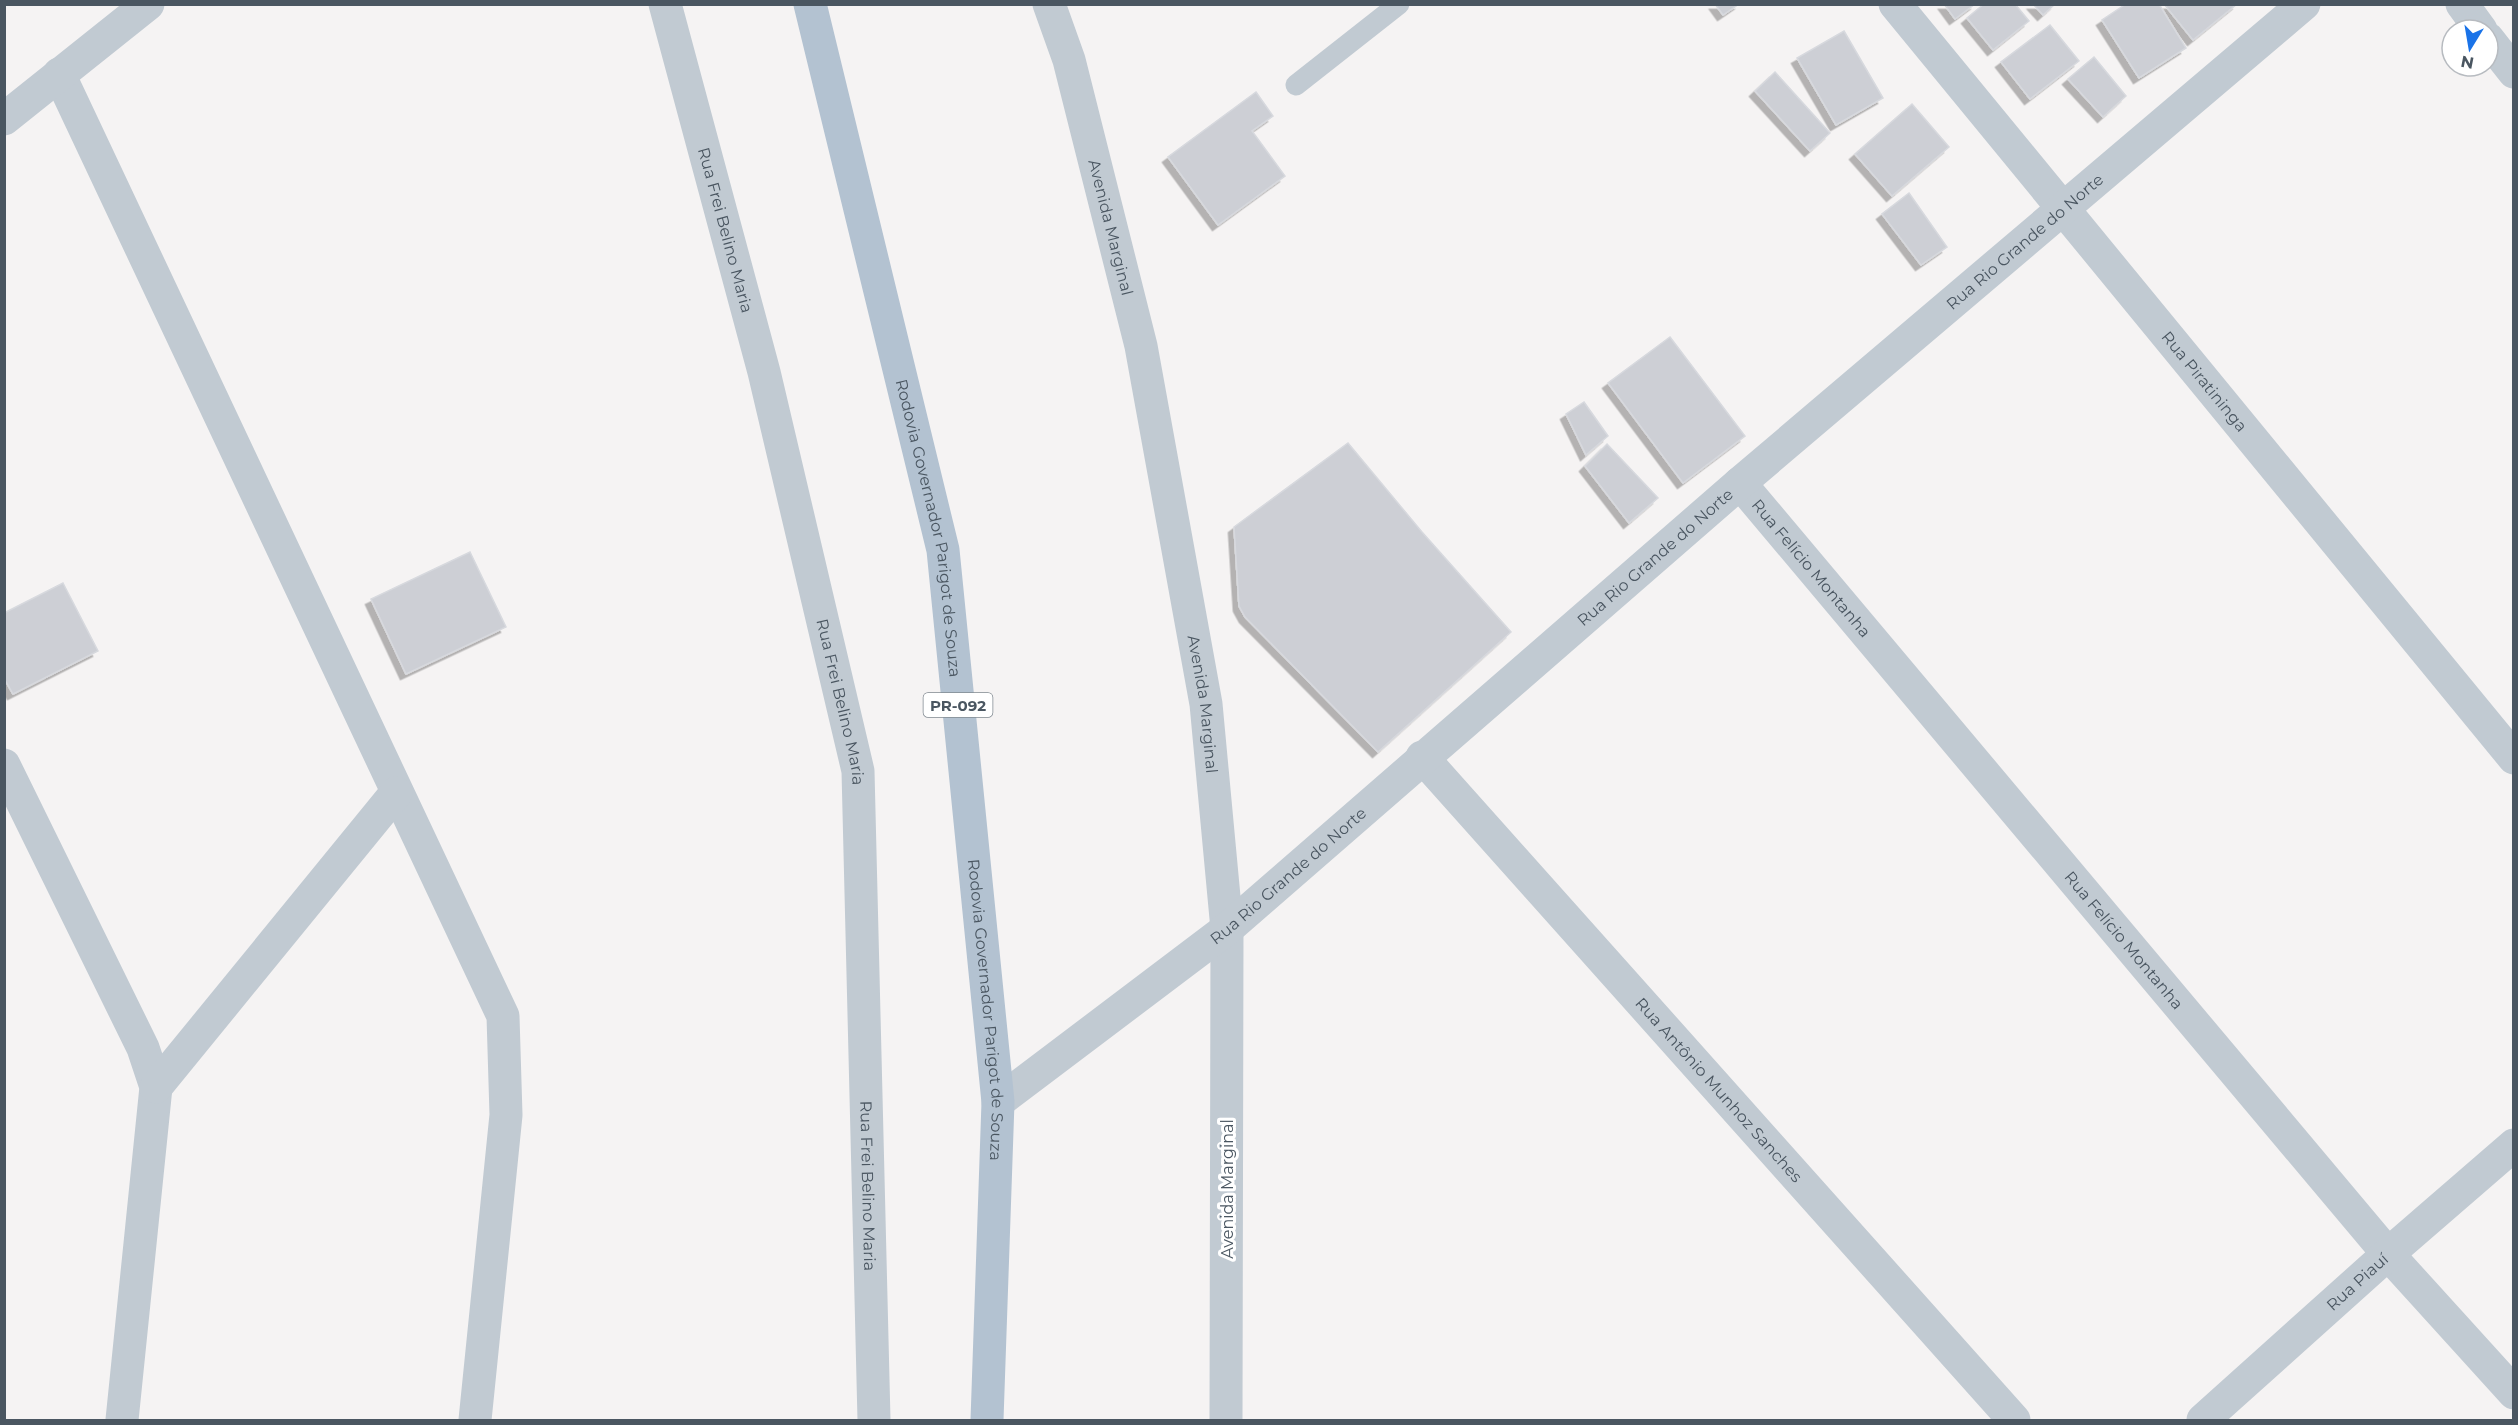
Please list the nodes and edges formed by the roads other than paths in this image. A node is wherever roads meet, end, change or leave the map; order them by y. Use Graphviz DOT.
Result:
graph roads {
  1 [pos="665,4"];
  2 [pos="810,4"];
  3 [pos="1049,4"];
  4 [pos="1399,4"];
  5 [pos="1895,4"];
  6 [pos="2304,4"];
  7 [pos="2462,4"];
  8 [pos="145,6"];
  9 [pos="2472,18"];
  10 [pos="2500,54"];
  11 [pos="2514,72"];
  12 [pos="59,74"];
  13 [pos="1296,85"];
  14 [pos="4,119"];
  15 [pos="2063,209"];
  16 [pos="1740,483"];
  17 [pos="1422,757"];
  18 [pos="2514,758"];
  19 [pos="4,765"];
  20 [pos="396,793"];
  21 [pos="1227,929"];
  22 [pos="156,1087"];
  23 [pos="998,1102"];
  24 [pos="2514,1145"];
  25 [pos="2388,1254"];
  26 [pos="2514,1393"];
  27 [pos="122,1420"];
  28 [pos="475,1420"];
  29 [pos="874,1420"];
  30 [pos="987,1420"];
  31 [pos="1226,1420"];
  32 [pos="2014,1420"];
  33 [pos="2203,1420"];
  1 -- 29 [label="street, Rua Frei Belino Maria"];
  2 -- 23 [label="main road, Rodovia Governador Parigot de Souza / PR-092"];
  3 -- 21 [label="street, Avenida Marginal"];
  4 -- 13 [label="lane"];
  5 -- 15 [label="street, Rua Piratininga"];
  6 -- 15 [label="street, Rua Rio Grande do Norte"];
  7 -- 9 [label="street"];
  8 -- 12 [label="street"];
  10 -- 11 [label="street"];
  12 -- 14 [label="street"];
  12 -- 20 [label="street"];
  15 -- 16 [label="street, Rua Rio Grande do Norte"];
  15 -- 18 [label="street, Rua Piratininga"];
  16 -- 17 [label="street, Rua Rio Grande do Norte"];
  16 -- 25 [label="street, Rua Felício Montanha"];
  17 -- 21 [label="street, Rua Rio Grande do Norte"];
  17 -- 32 [label="street, Rua Antônio Munhoz Sanches"];
  19 -- 22 [label="street"];
  20 -- 22 [label="street"];
  20 -- 28 [label="street"];
  21 -- 23 [label="street, Rua Rio Grande do Norte"];
  21 -- 31 [label="street, Avenida Marginal"];
  22 -- 27 [label="street"];
  23 -- 30 [label="main road, Rodovia Governador Parigot de Souza / PR-092"];
  24 -- 25 [label="street, Rua Piauí"];
  25 -- 26 [label="street, Rua Felício Montanha"];
  25 -- 33 [label="street, Rua Piauí"];
}
